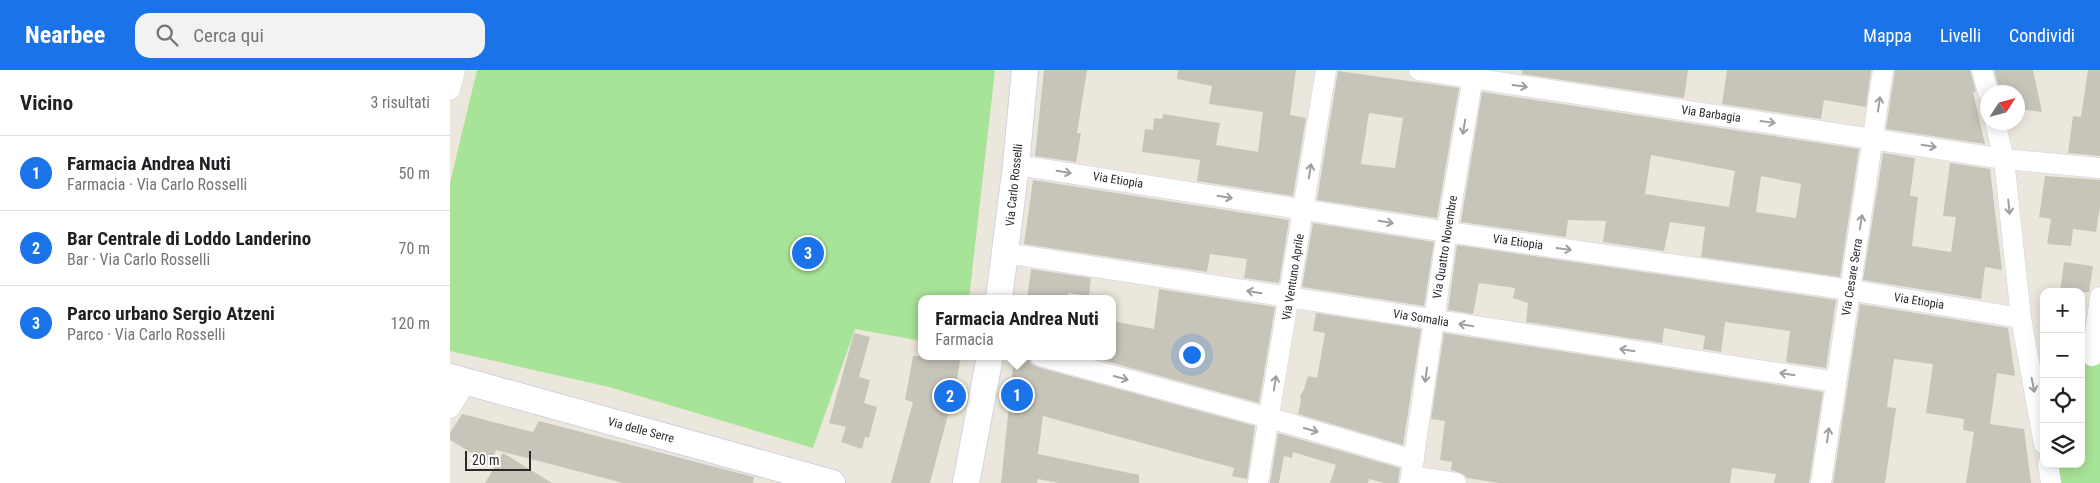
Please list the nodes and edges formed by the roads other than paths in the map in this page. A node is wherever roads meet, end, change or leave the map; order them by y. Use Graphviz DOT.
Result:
graph roads {
  1 [pos="455,70"];
  2 [pos="1025,70"];
  3 [pos="1326,70"];
  4 [pos="1419,70"];
  5 [pos="1883,70"];
  6 [pos="1982,70"];
  7 [pos="1473,75"];
  8 [pos="1986,85"];
  9 [pos="450,90"];
  10 [pos="1997,130"];
  11 [pos="1874,138"];
  12 [pos="2004,158"];
  13 [pos="1016,165"];
  14 [pos="2100,168"];
  15 [pos="1304,208"];
  16 [pos="1447,232"];
  17 [pos="1006,253"];
  18 [pos="1850,290"];
  19 [pos="1000,295"];
  20 [pos="2100,297"];
  21 [pos="1290,298"];
  22 [pos="2020,318"];
  23 [pos="1434,320"];
  24 [pos="2091,356"];
  25 [pos="2035,357"];
  26 [pos="989,360"];
  27 [pos="1055,360"];
  28 [pos="458,380"];
  29 [pos="1836,382"];
  30 [pos="450,408"];
  31 [pos="1270,418"];
  32 [pos="2042,423"];
  33 [pos="2049,468"];
  34 [pos="1412,473"];
  35 [pos="817,481"];
  36 [pos="966,483"];
  37 [pos="1258,483"];
  38 [pos="1456,483"];
  39 [pos="1821,483"];
  40 [pos="2051,483"];
  1 -- 9 [label="street"];
  2 -- 13 [label="street, Via Carlo Rosselli"];
  15 -- 3 [label="street, Via Ventuno Aprile, one-way"];
  4 -- 7 [label="street, Via Barbagia"];
  11 -- 5 [label="street, Via Cesare Serra, one-way"];
  6 -- 8 [label="street"];
  7 -- 11 [label="street, Via Barbagia, one-way"];
  7 -- 16 [label="street, Via Quattro Novembre, one-way"];
  10 -- 12 [label="street"];
  11 -- 12 [label="street, Via Barbagia, one-way"];
  18 -- 11 [label="street, Via Cesare Serra, one-way"];
  12 -- 14 [label="street, Via Barbagia"];
  12 -- 22 [label="street, one-way"];
  13 -- 15 [label="street, Via Etiopia, one-way"];
  13 -- 17 [label="street, Via Carlo Rosselli"];
  15 -- 16 [label="street, Via Etiopia, one-way"];
  15 -- 21 [label="street, Via Ventuno Aprile"];
  16 -- 18 [label="street, Via Etiopia, one-way"];
  16 -- 23 [label="street, Via Quattro Novembre"];
  17 -- 19 [label="street, Via Carlo Rosselli"];
  21 -- 17 [label="street, Via Somalia, one-way"];
  18 -- 22 [label="street, Via Etiopia"];
  18 -- 29 [label="street, Via Cesare Serra"];
  20 -- 24 [label="street"];
  21 -- 23 [label="street, Via Somalia"];
  31 -- 21 [label="street, Via Ventuno Aprile, one-way"];
  22 -- 25 [label="street"];
  29 -- 23 [label="street, Via Somalia, one-way"];
  23 -- 34 [label="street, Via Quattro Novembre, one-way"];
  25 -- 32 [label="street, one-way"];
  26 -- 36 [label="street"];
  27 -- 31 [label="street, one-way"];
  28 -- 30 [label="street"];
  28 -- 35 [label="street, Via delle Serre"];
  39 -- 29 [label="street, Via Cesare Serra, one-way"];
  31 -- 34 [label="street, one-way"];
  31 -- 37 [label="street, Via Ventuno Aprile"];
  33 -- 40 [label="street"];
  34 -- 38 [label="street"];
}
